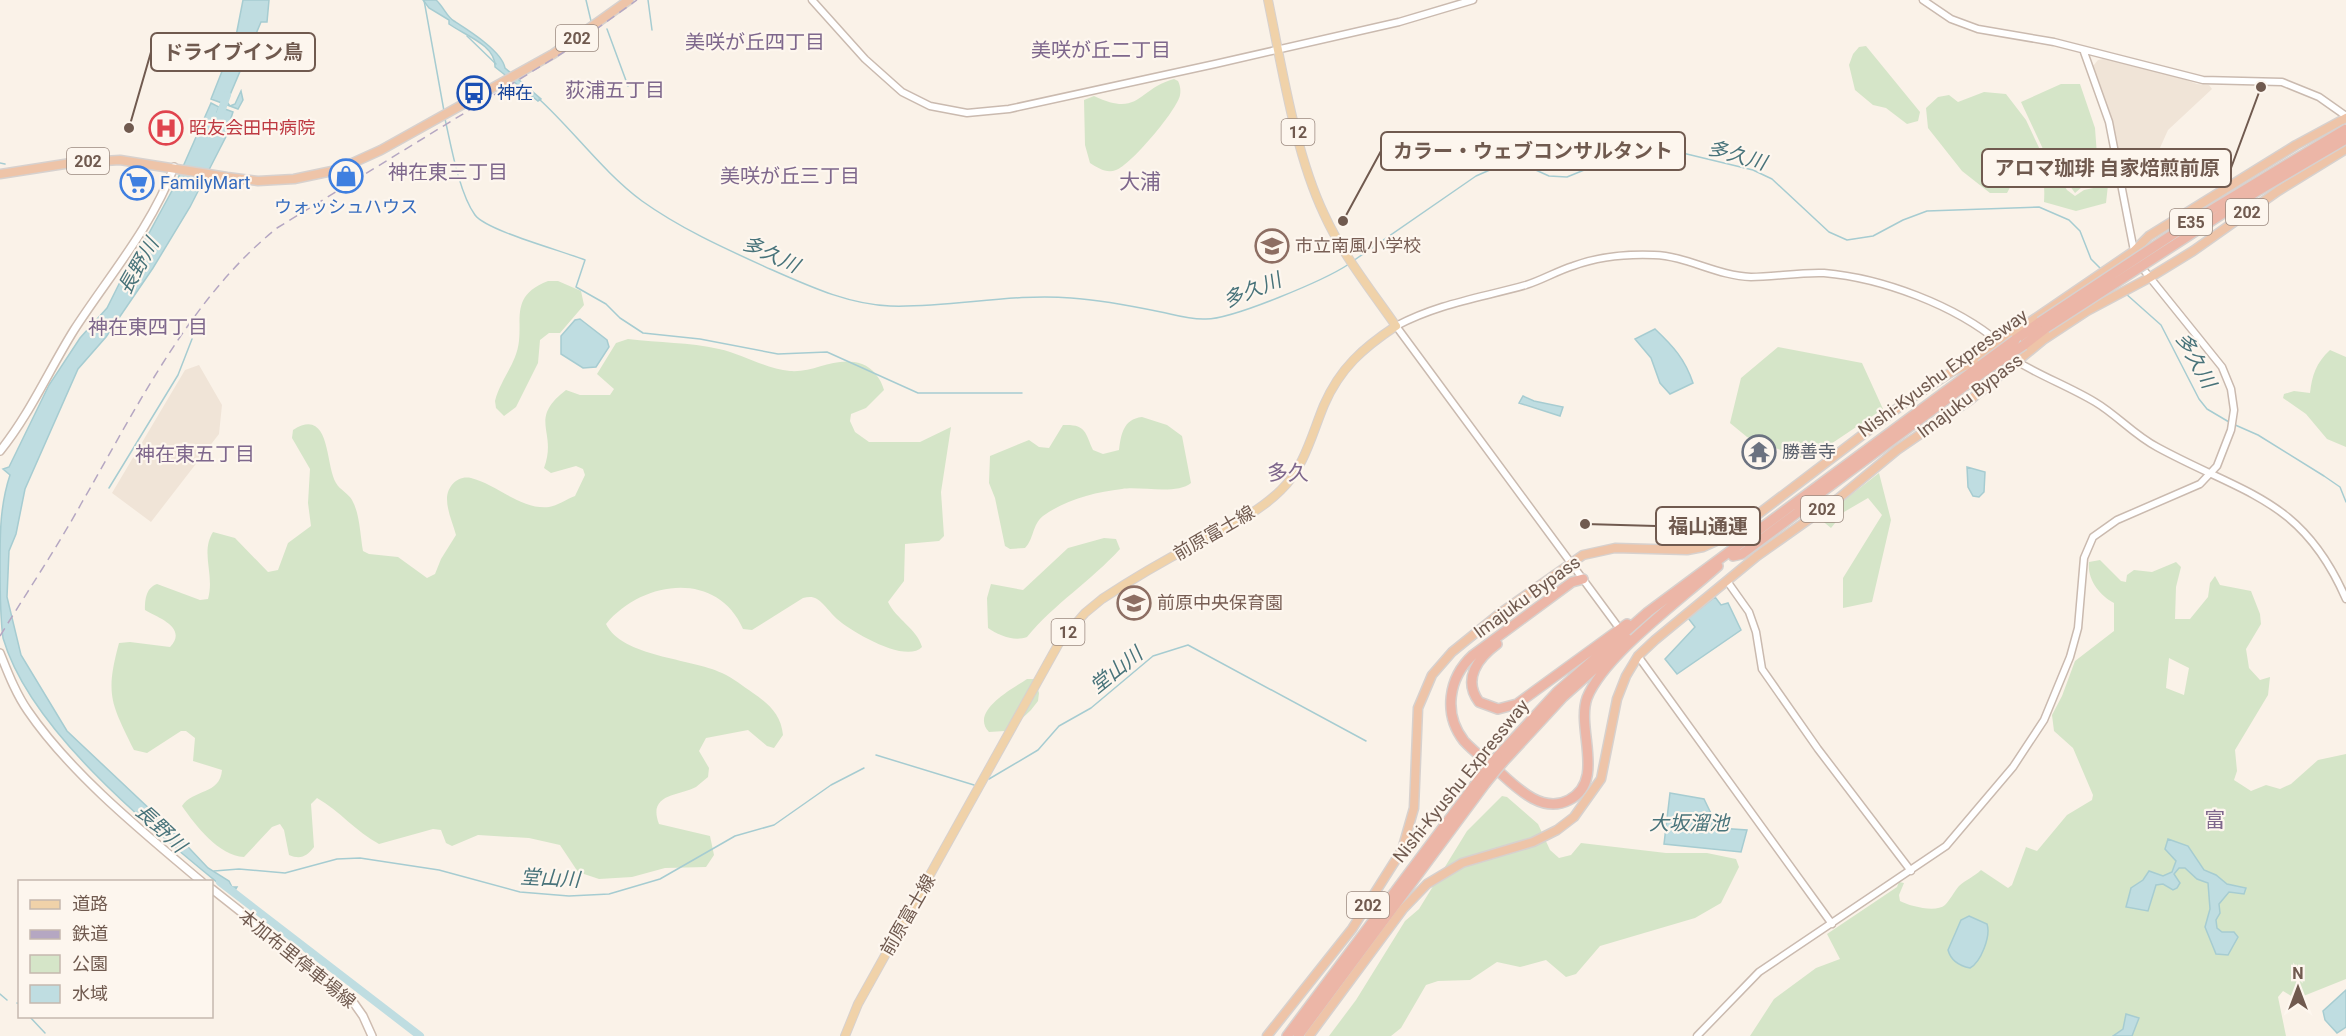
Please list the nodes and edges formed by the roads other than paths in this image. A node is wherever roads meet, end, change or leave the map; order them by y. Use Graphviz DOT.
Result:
graph roads {
  1 [pos="629,0"];
  2 [pos="812,0"];
  3 [pos="1268,0"];
  4 [pos="1472,0"];
  5 [pos="1923,0"];
  6 [pos="1279,50"];
  7 [pos="2085,52"];
  8 [pos="2346,117"];
  9 [pos="2346,129"];
  10 [pos="2346,139"];
  11 [pos="2346,149"];
  12 [pos="175,167"];
  13 [pos="0,174"];
  14 [pos="2134,251"];
  15 [pos="2143,269"];
  16 [pos="2149,278"];
  17 [pos="2043,325"];
  18 [pos="1396,326"];
  19 [pos="2000,343"];
  20 [pos="2018,362"];
  21 [pos="0,451"];
  22 [pos="2211,474"];
  23 [pos="1733,552"];
  24 [pos="1571,564"];
  25 [pos="1718,566"];
  26 [pos="1583,579"];
  27 [pos="1727,581"];
  28 [pos="2346,599"];
  29 [pos="1648,612"];
  30 [pos="1616,624"];
  31 [pos="0,653"];
  32 [pos="1638,656"];
  33 [pos="1500,759"];
  34 [pos="1483,781"];
  35 [pos="1911,871"];
  36 [pos="200,880"];
  37 [pos="213,890"];
  38 [pos="1832,924"];
  39 [pos="372,1036"];
  40 [pos="844,1036"];
  41 [pos="1267,1036"];
  42 [pos="1287,1036"];
  43 [pos="1298,1036"];
  44 [pos="1309,1036"];
  45 [pos="1697,1036"];
  1 -- 12 [label="highway, 202"];
  2 -- 6 [label="street"];
  3 -- 6 [label="main road, 12"];
  4 -- 6 [label="street"];
  5 -- 7 [label="street"];
  6 -- 18 [label="main road, 12"];
  7 -- 8 [label="street"];
  7 -- 14 [label="street"];
  8 -- 14 [label="highway, Imajuku Bypass / 202"];
  9 -- 17 [label="highway, Nishi-Kyushu Expressway / E35, bridge"];
  10 -- 17 [label="highway, Nishi-Kyushu Expressway / E35, bridge"];
  11 -- 16 [label="highway, Imajuku Bypass / 202"];
  12 -- 13 [label="highway, 202"];
  12 -- 21 [label="main road"];
  14 -- 19 [label="highway, Imajuku Bypass / 202"];
  15 -- 16 [label="street"];
  16 -- 20 [label="highway, Imajuku Bypass / 202"];
  16 -- 22 [label="street"];
  17 -- 23 [label="highway, Nishi-Kyushu Expressway / E35, bridge"];
  18 -- 19 [label="street"];
  18 -- 24 [label="street"];
  18 -- 40 [label="main road, 前原富士線 / 12"];
  19 -- 24 [label="highway, Imajuku Bypass / 202"];
  20 -- 22 [label="street"];
  20 -- 27 [label="highway, Imajuku Bypass / 202"];
  22 -- 28 [label="street"];
  22 -- 35 [label="street"];
  23 -- 25 [label="highway, Nishi-Kyushu Expressway / E35"];
  23 -- 29 [label="highway, Nishi-Kyushu Expressway / E35"];
  24 -- 26 [label="street"];
  24 -- 41 [label="highway, Imajuku Bypass / 202"];
  25 -- 26 [label="highway"];
  25 -- 33 [label="highway, Nishi-Kyushu Expressway / E35"];
  26 -- 29 [label="highway"];
  26 -- 30 [label="street"];
  27 -- 32 [label="highway, Imajuku Bypass / 202"];
  27 -- 35 [label="street"];
  29 -- 33 [label="highway, Nishi-Kyushu Expressway / E35"];
  31 -- 36 [label="main road"];
  32 -- 38 [label="street"];
  32 -- 44 [label="highway, Imajuku Bypass / 202"];
  33 -- 34 [label="highway, Nishi-Kyushu Expressway / E35, bridge"];
  34 -- 42 [label="highway, Nishi-Kyushu Expressway / E35"];
  34 -- 43 [label="highway, Nishi-Kyushu Expressway / E35"];
  35 -- 38 [label="street"];
  37 -- 39 [label="main road, 本加布里停車場線"];
  38 -- 45 [label="street"];
}
